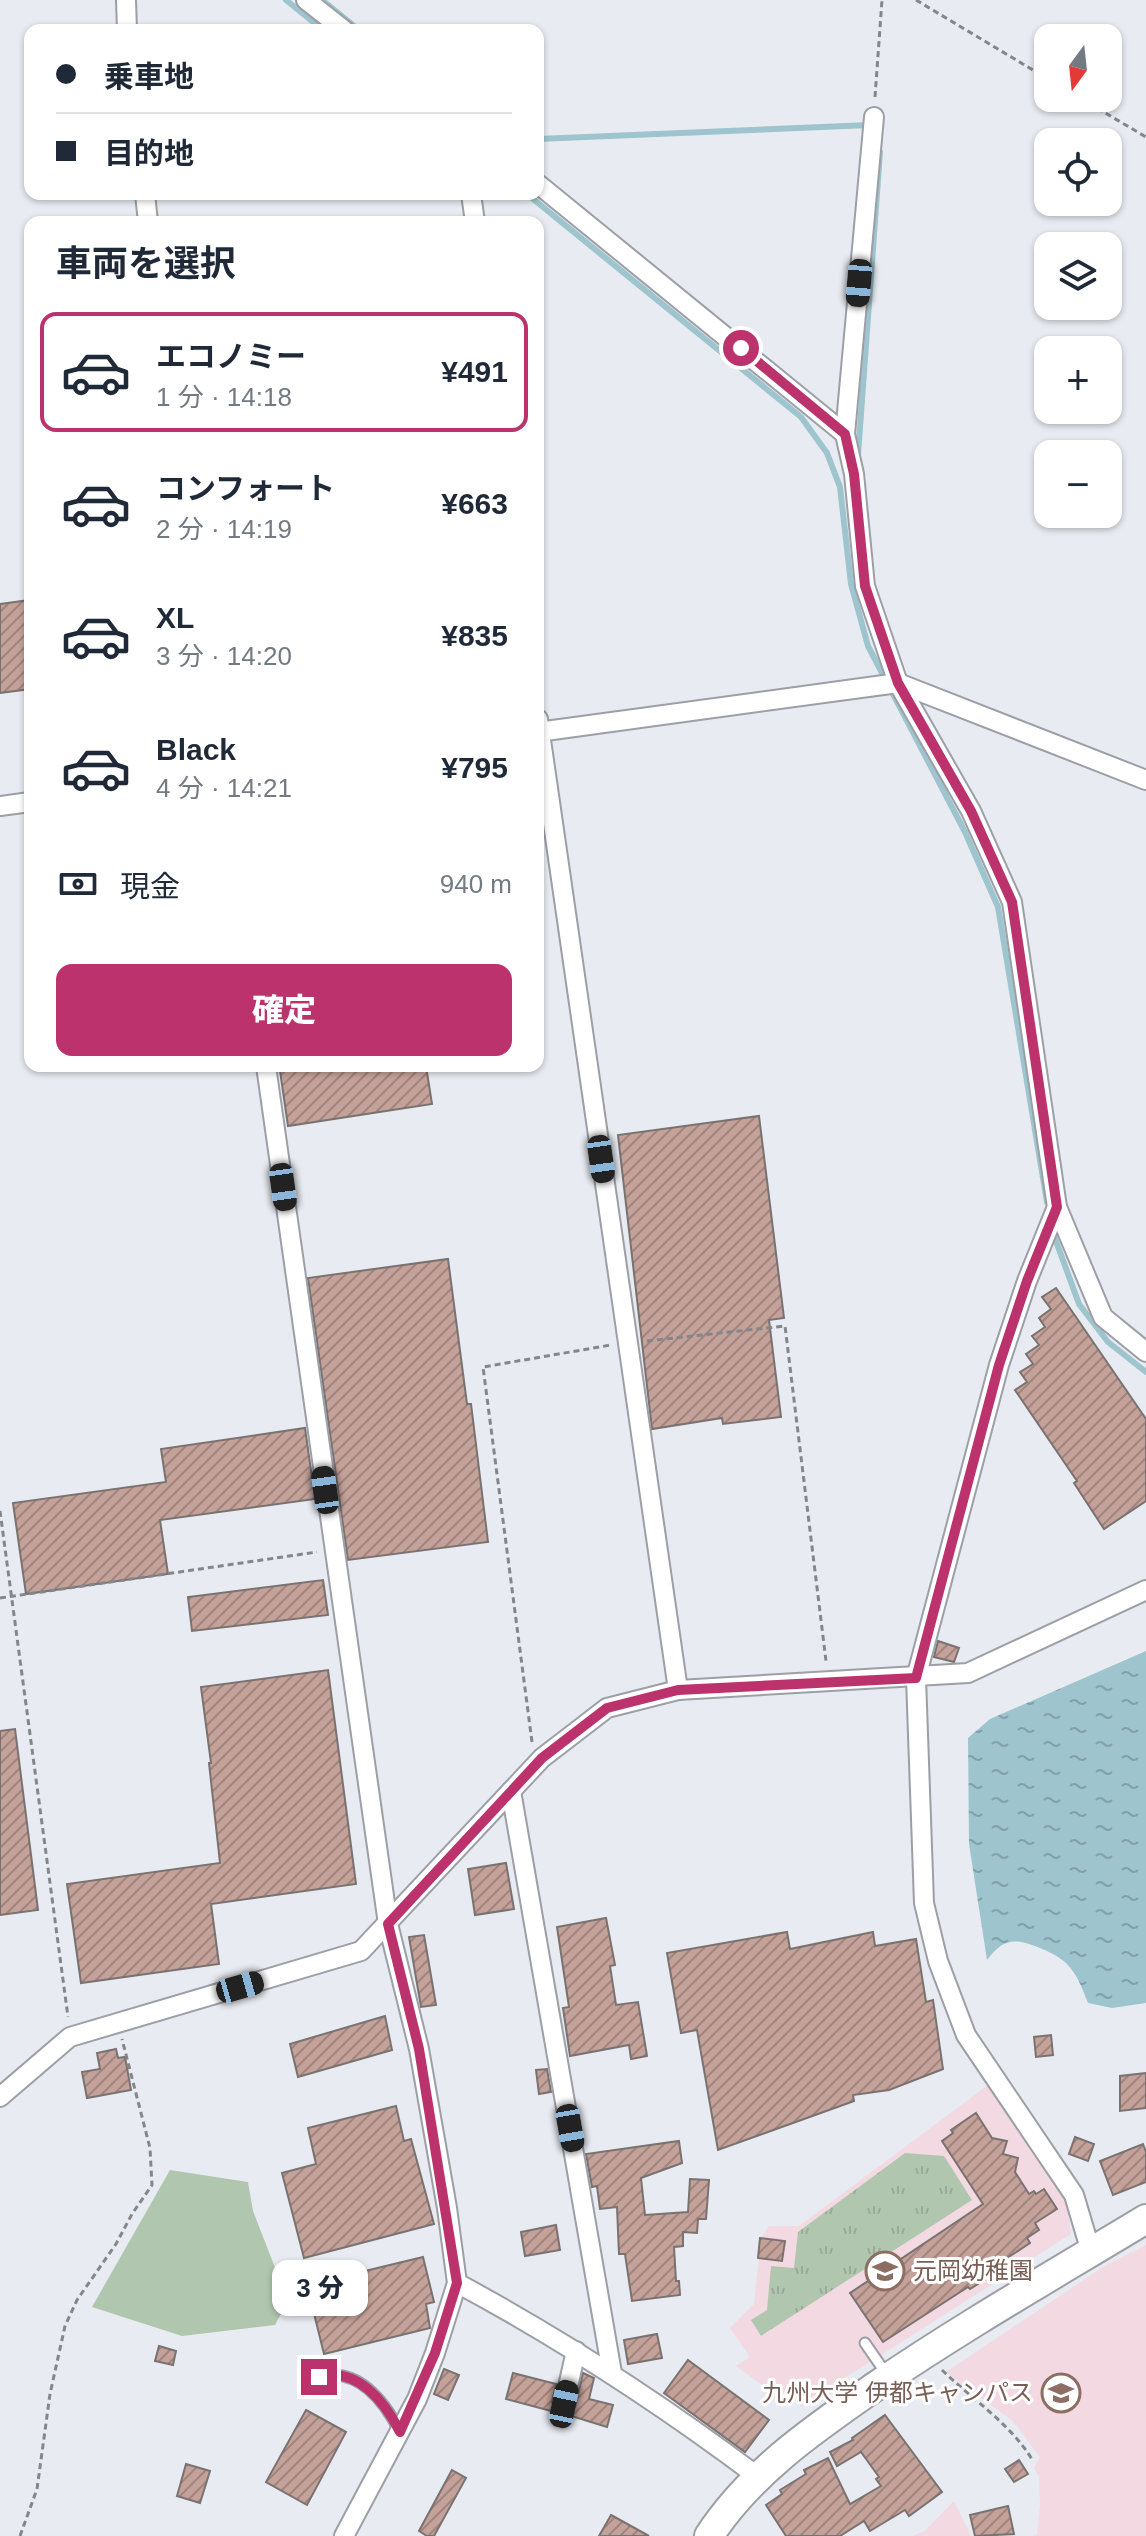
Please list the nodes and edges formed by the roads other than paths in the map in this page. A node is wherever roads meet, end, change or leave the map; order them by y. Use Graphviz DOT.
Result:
graph roads {
  1 [pos="126,0"];
  2 [pos="306,0"];
  3 [pos="127,24"];
  4 [pos="336,24"];
  5 [pos="873,125"];
  6 [pos="544,189"];
  7 [pos="845,434"];
  8 [pos="890,684"];
  9 [pos="544,727"];
  10 [pos="544,763"];
  11 [pos="1146,780"];
  12 [pos="24,803"];
  13 [pos="0,806"];
  14 [pos="267,1072"];
  15 [pos="1057,1207"];
  16 [pos="1146,1352"];
  17 [pos="1146,1590"];
  18 [pos="916,1678"];
  19 [pos="678,1690"];
  20 [pos="511,1791"];
  21 [pos="388,1924"];
  22 [pos="0,2097"];
  23 [pos="1146,2219"];
  24 [pos="1091,2252"];
  25 [pos="457,2283"];
  26 [pos="865,2343"];
  27 [pos="576,2351"];
  28 [pos="612,2373"];
  29 [pos="319,2377"];
  30 [pos="889,2378"];
  31 [pos="564,2404"];
  32 [pos="400,2432"];
  33 [pos="757,2476"];
  34 [pos="344,2536"];
  35 [pos="709,2536"];
  1 -- 3 [label="street"];
  2 -- 4 [label="street"];
  5 -- 7 [label="street"];
  6 -- 7 [label="street"];
  7 -- 8 [label="street"];
  8 -- 9 [label="street"];
  8 -- 11 [label="street"];
  8 -- 15 [label="street"];
  10 -- 19 [label="street"];
  12 -- 13 [label="street"];
  14 -- 21 [label="street"];
  15 -- 16 [label="street"];
  15 -- 18 [label="street"];
  17 -- 18 [label="street"];
  18 -- 19 [label="street"];
  18 -- 24 [label="street"];
  19 -- 20 [label="street"];
  20 -- 21 [label="street"];
  20 -- 28 [label="street"];
  21 -- 22 [label="street"];
  21 -- 25 [label="street"];
  23 -- 24 [label="main road"];
  24 -- 30 [label="main road"];
  25 -- 27 [label="street"];
  25 -- 32 [label="street"];
  26 -- 30 [label="lane"];
  27 -- 28 [label="street"];
  27 -- 31 [label="street"];
  28 -- 33 [label="street"];
  29 -- 32 [label="lane"];
  30 -- 33 [label="main road"];
  32 -- 34 [label="street"];
  33 -- 35 [label="main road"];
}
